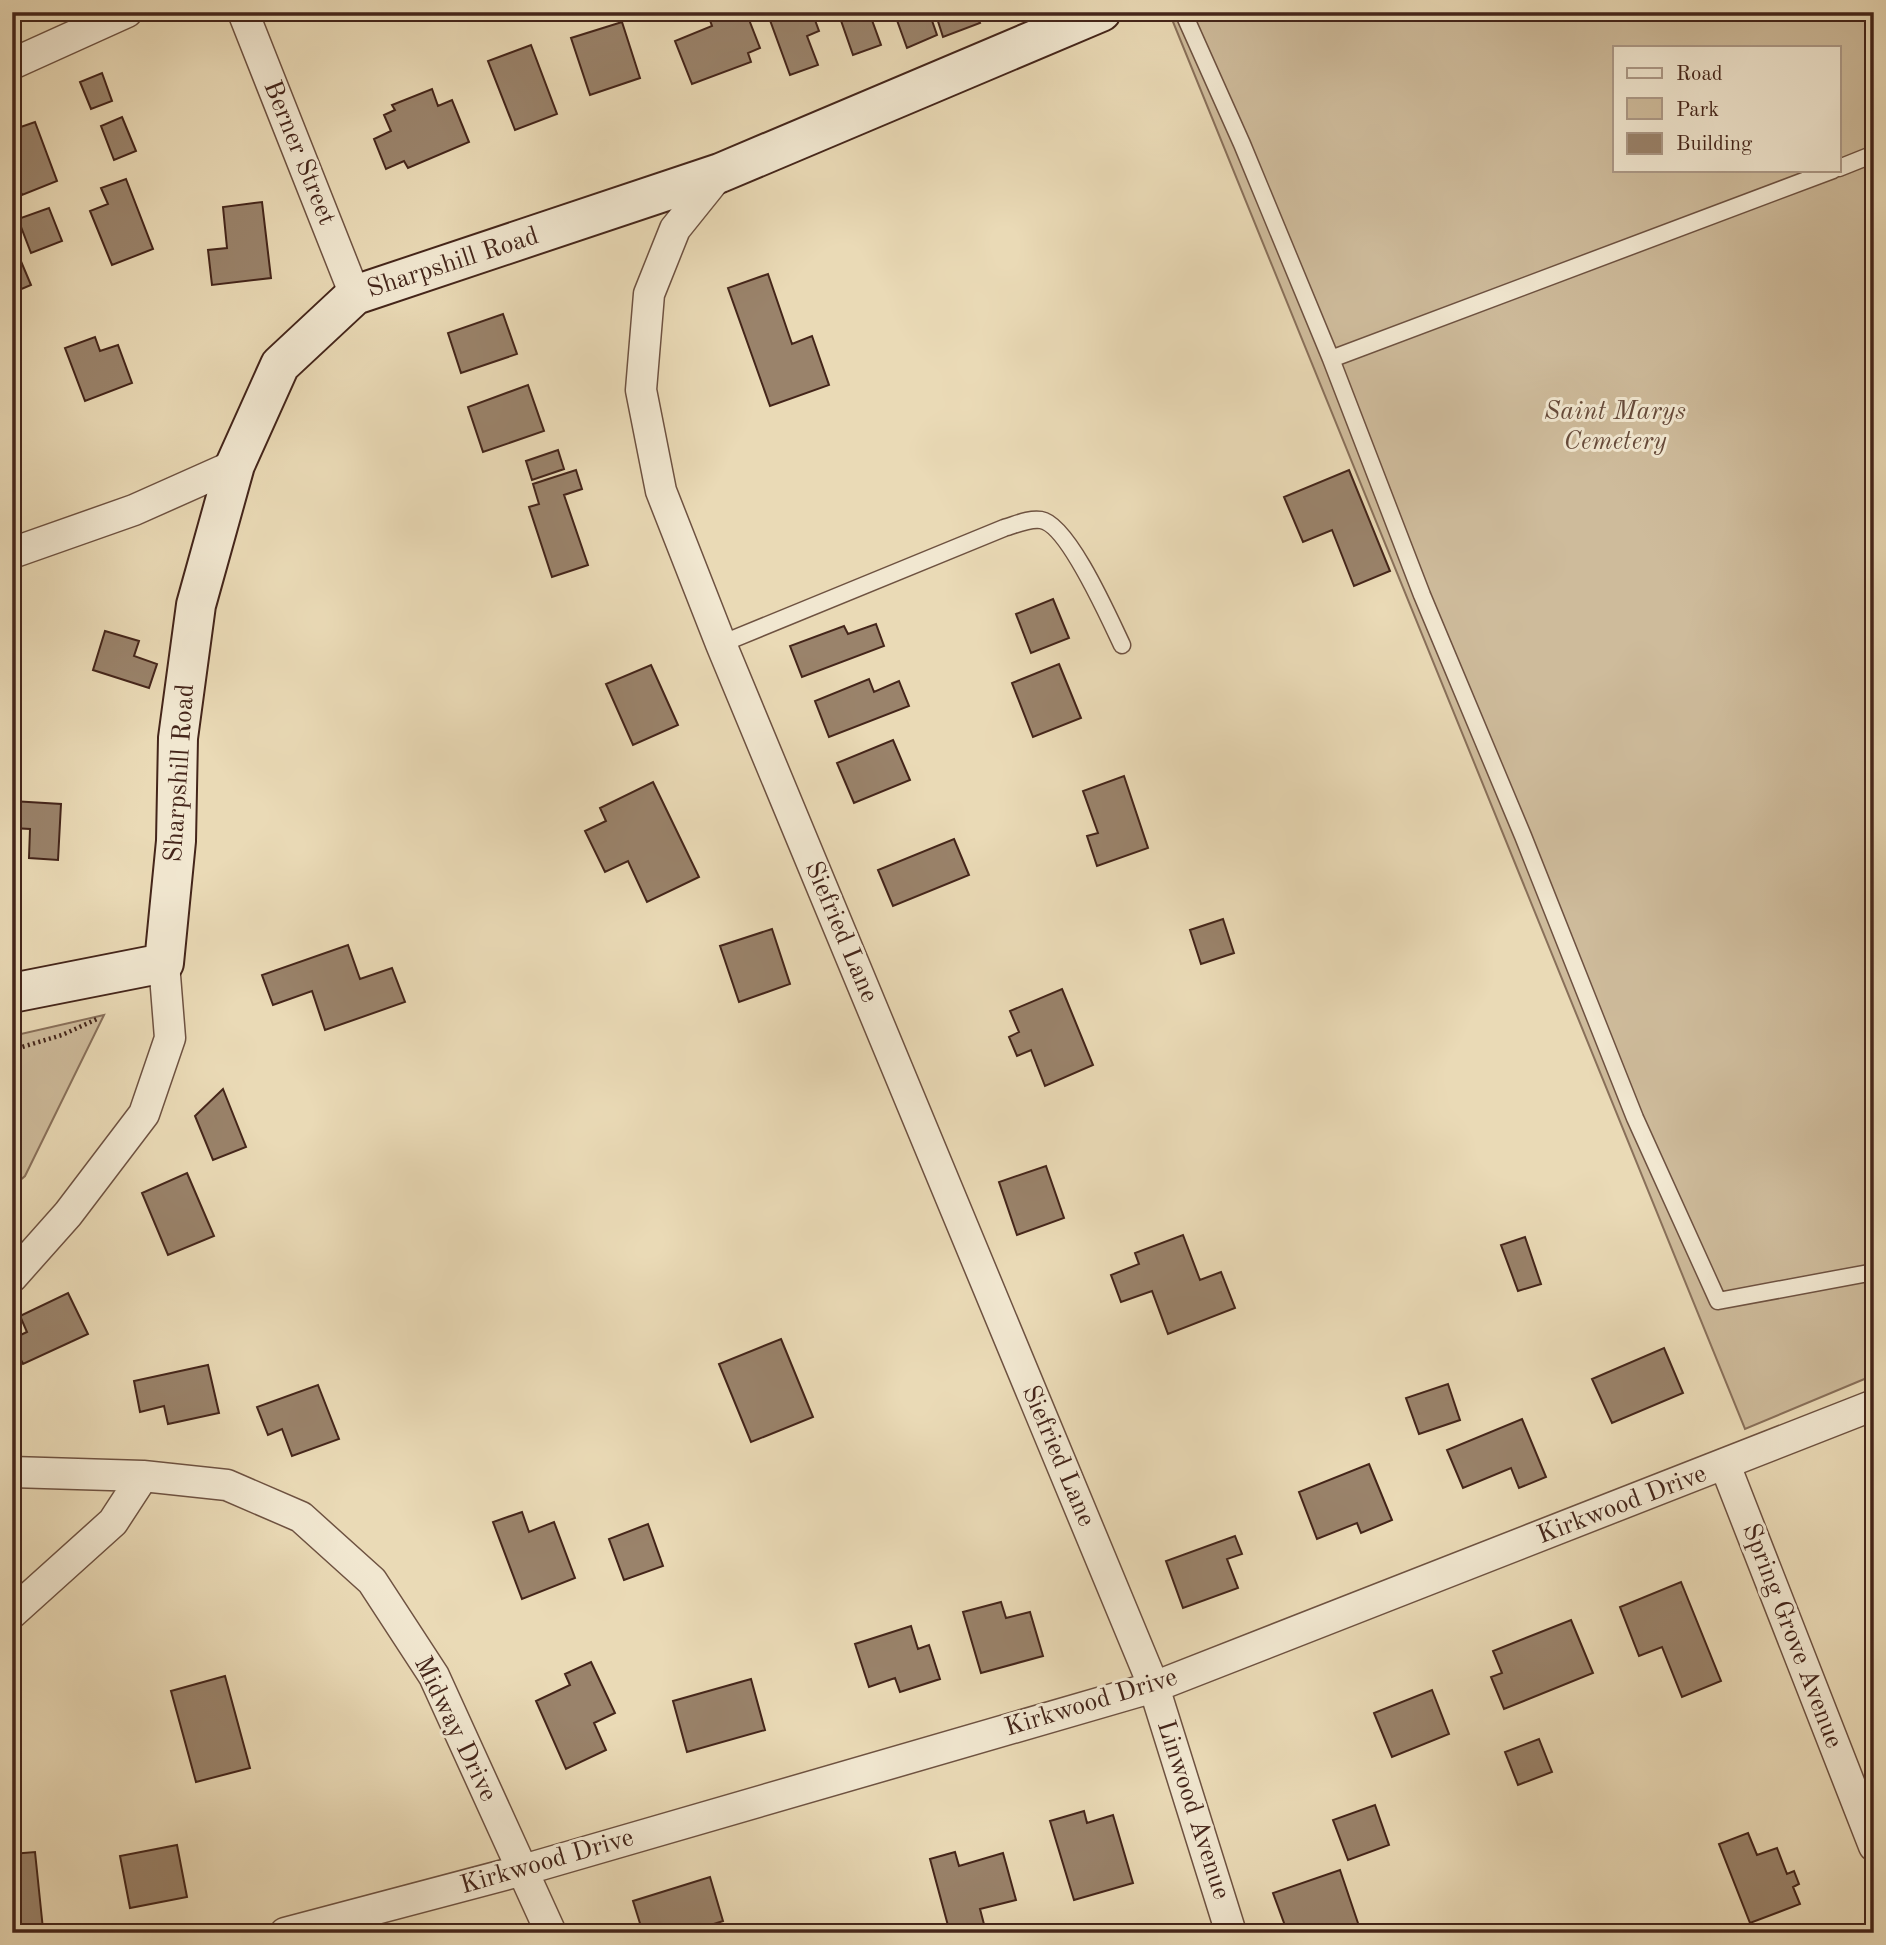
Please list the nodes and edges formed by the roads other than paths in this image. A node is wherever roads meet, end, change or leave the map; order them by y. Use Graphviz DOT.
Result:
graph roads {
  1 [pos="127,12"];
  2 [pos="243,12"];
  3 [pos="1101,12"];
  4 [pos="1183,12"];
  5 [pos="12,64"];
  6 [pos="1874,154"];
  7 [pos="1840,168"];
  8 [pos="1828,172"];
  9 [pos="720,173"];
  10 [pos="355,295"];
  11 [pos="1331,359"];
  12 [pos="235,465"];
  13 [pos="12,553"];
  14 [pos="721,644"];
  15 [pos="1122,645"];
  16 [pos="164,962"];
  17 [pos="12,993"];
  18 [pos="1874,1272"];
  19 [pos="12,1277"];
  20 [pos="1872,1412"];
  21 [pos="1725,1465"];
  22 [pos="12,1472"];
  23 [pos="143,1476"];
  24 [pos="12,1613"];
  25 [pos="1154,1687"];
  26 [pos="1874,1846"];
  27 [pos="523,1870"];
  28 [pos="285,1933"];
  29 [pos="551,1933"];
  30 [pos="1231,1933"];
  1 -- 5 [label="street"];
  2 -- 10 [label="street, Berner Street"];
  3 -- 9 [label="street, Sharpshill Road"];
  4 -- 11 [label="lane"];
  6 -- 7 [label="lane"];
  8 -- 11 [label="lane"];
  9 -- 10 [label="street, Sharpshill Road"];
  9 -- 14 [label="street, Siefried Lane"];
  10 -- 12 [label="street, Sharpshill Road"];
  11 -- 18 [label="lane"];
  12 -- 13 [label="street"];
  12 -- 16 [label="street, Sharpshill Road"];
  14 -- 15 [label="lane"];
  14 -- 25 [label="street, Siefried Lane"];
  16 -- 17 [label="street"];
  16 -- 19 [label="street"];
  20 -- 21 [label="street, Kirkwood Drive"];
  21 -- 25 [label="street, Kirkwood Drive"];
  21 -- 26 [label="street, Spring Grove Avenue"];
  22 -- 23 [label="street, Midway Drive"];
  23 -- 24 [label="street"];
  23 -- 27 [label="street, Midway Drive"];
  25 -- 27 [label="street, Kirkwood Drive"];
  25 -- 30 [label="street, Linwood Avenue"];
  27 -- 28 [label="street, Kirkwood Drive"];
  27 -- 29 [label="street, Midway Drive"];
}
